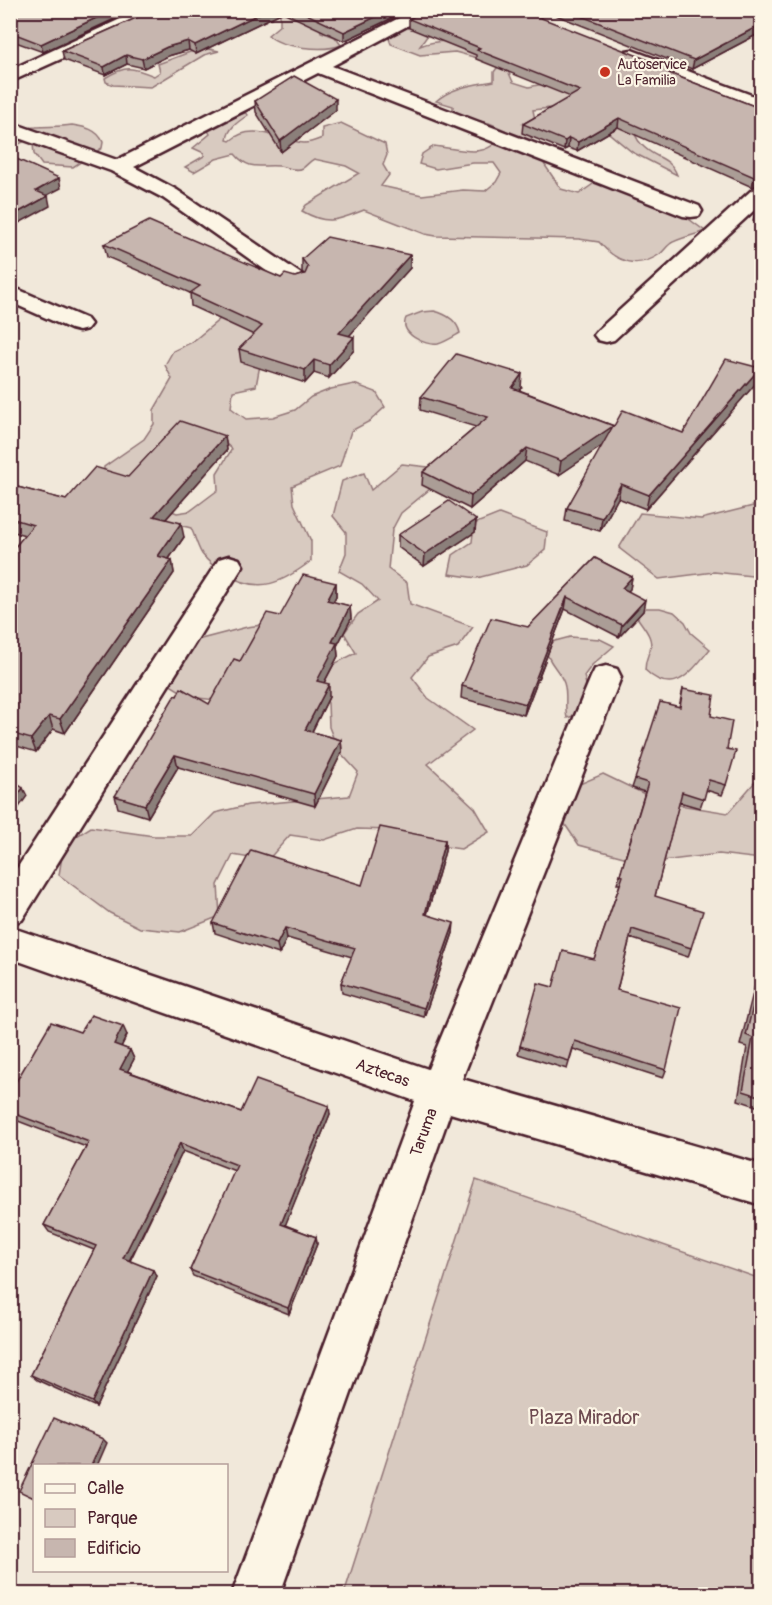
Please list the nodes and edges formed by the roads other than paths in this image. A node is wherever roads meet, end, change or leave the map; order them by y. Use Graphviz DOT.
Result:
graph roads {
  1 [pos="155,10"];
  2 [pos="429,10"];
  3 [pos="618,50"];
  4 [pos="318,67"];
  5 [pos="10,77"];
  6 [pos="762,106"];
  7 [pos="10,128"];
  8 [pos="118,167"];
  9 [pos="762,192"];
  10 [pos="691,211"];
  11 [pos="296,281"];
  12 [pos="10,293"];
  13 [pos="79,324"];
  14 [pos="606,335"];
  15 [pos="229,566"];
  16 [pos="606,677"];
  17 [pos="10,909"];
  18 [pos="10,942"];
  19 [pos="438,1091"];
  20 [pos="762,1185"];
  21 [pos="256,1594"];
  1 -- 5 [label="street"];
  2 -- 4 [label="street"];
  3 -- 6 [label="street"];
  4 -- 8 [label="street"];
  4 -- 10 [label="street"];
  7 -- 8 [label="street"];
  8 -- 11 [label="street"];
  9 -- 14 [label="street"];
  12 -- 13 [label="street"];
  15 -- 17 [label="street"];
  16 -- 19 [label="street, Taruma"];
  18 -- 19 [label="street, Aztecas"];
  19 -- 20 [label="street, Aztecas"];
  19 -- 21 [label="street, Taruma"];
}
